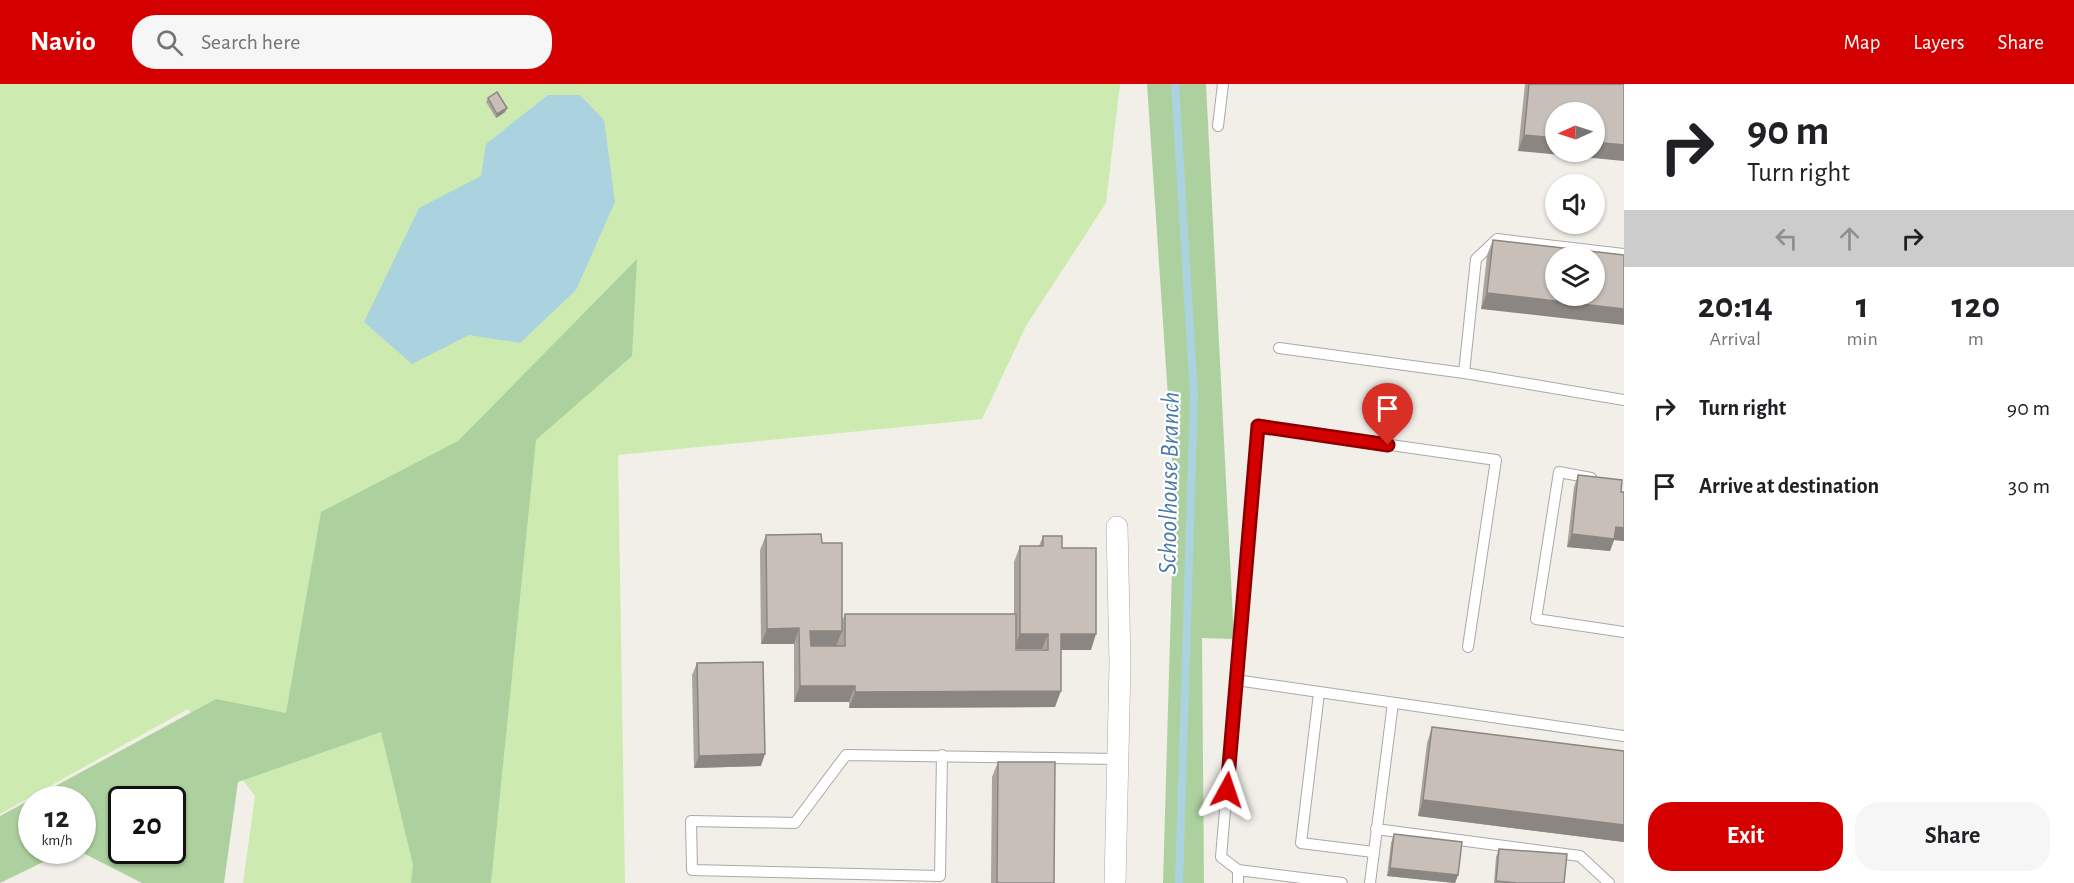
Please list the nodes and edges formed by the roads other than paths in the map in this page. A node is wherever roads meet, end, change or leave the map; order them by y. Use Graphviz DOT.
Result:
graph roads {
  1 [pos="1223,84"];
  2 [pos="1218,126"];
  3 [pos="1624,254"];
  4 [pos="1279,348"];
  5 [pos="1464,373"];
  6 [pos="1624,400"];
  7 [pos="1602,480"];
  8 [pos="1117,526"];
  9 [pos="1624,632"];
  10 [pos="1468,647"];
  11 [pos="1236,680"];
  12 [pos="1319,693"];
  13 [pos="1393,703"];
  14 [pos="1624,736"];
  15 [pos="942,755"];
  16 [pos="1118,759"];
  17 [pos="1376,829"];
  18 [pos="1373,852"];
  19 [pos="1238,870"];
  20 [pos="1330,882"];
  21 [pos="1115,883"];
  22 [pos="1238,883"];
  23 [pos="1342,883"];
  24 [pos="1370,883"];
  25 [pos="1609,883"];
  1 -- 2 [label="lane"];
  3 -- 5 [label="lane"];
  4 -- 5 [label="lane"];
  5 -- 6 [label="lane"];
  7 -- 9 [label="lane"];
  8 -- 16 [label="street"];
  10 -- 11 [label="lane"];
  11 -- 12 [label="lane"];
  11 -- 19 [label="lane"];
  12 -- 13 [label="lane"];
  12 -- 18 [label="lane"];
  13 -- 14 [label="lane"];
  13 -- 17 [label="lane"];
  15 -- 15 [label="lane"];
  15 -- 16 [label="lane"];
  16 -- 21 [label="street"];
  17 -- 18 [label="lane"];
  17 -- 25 [label="lane"];
  18 -- 24 [label="lane"];
  19 -- 20 [label="lane"];
  19 -- 22 [label="lane"];
  20 -- 23 [label="lane"];
}
